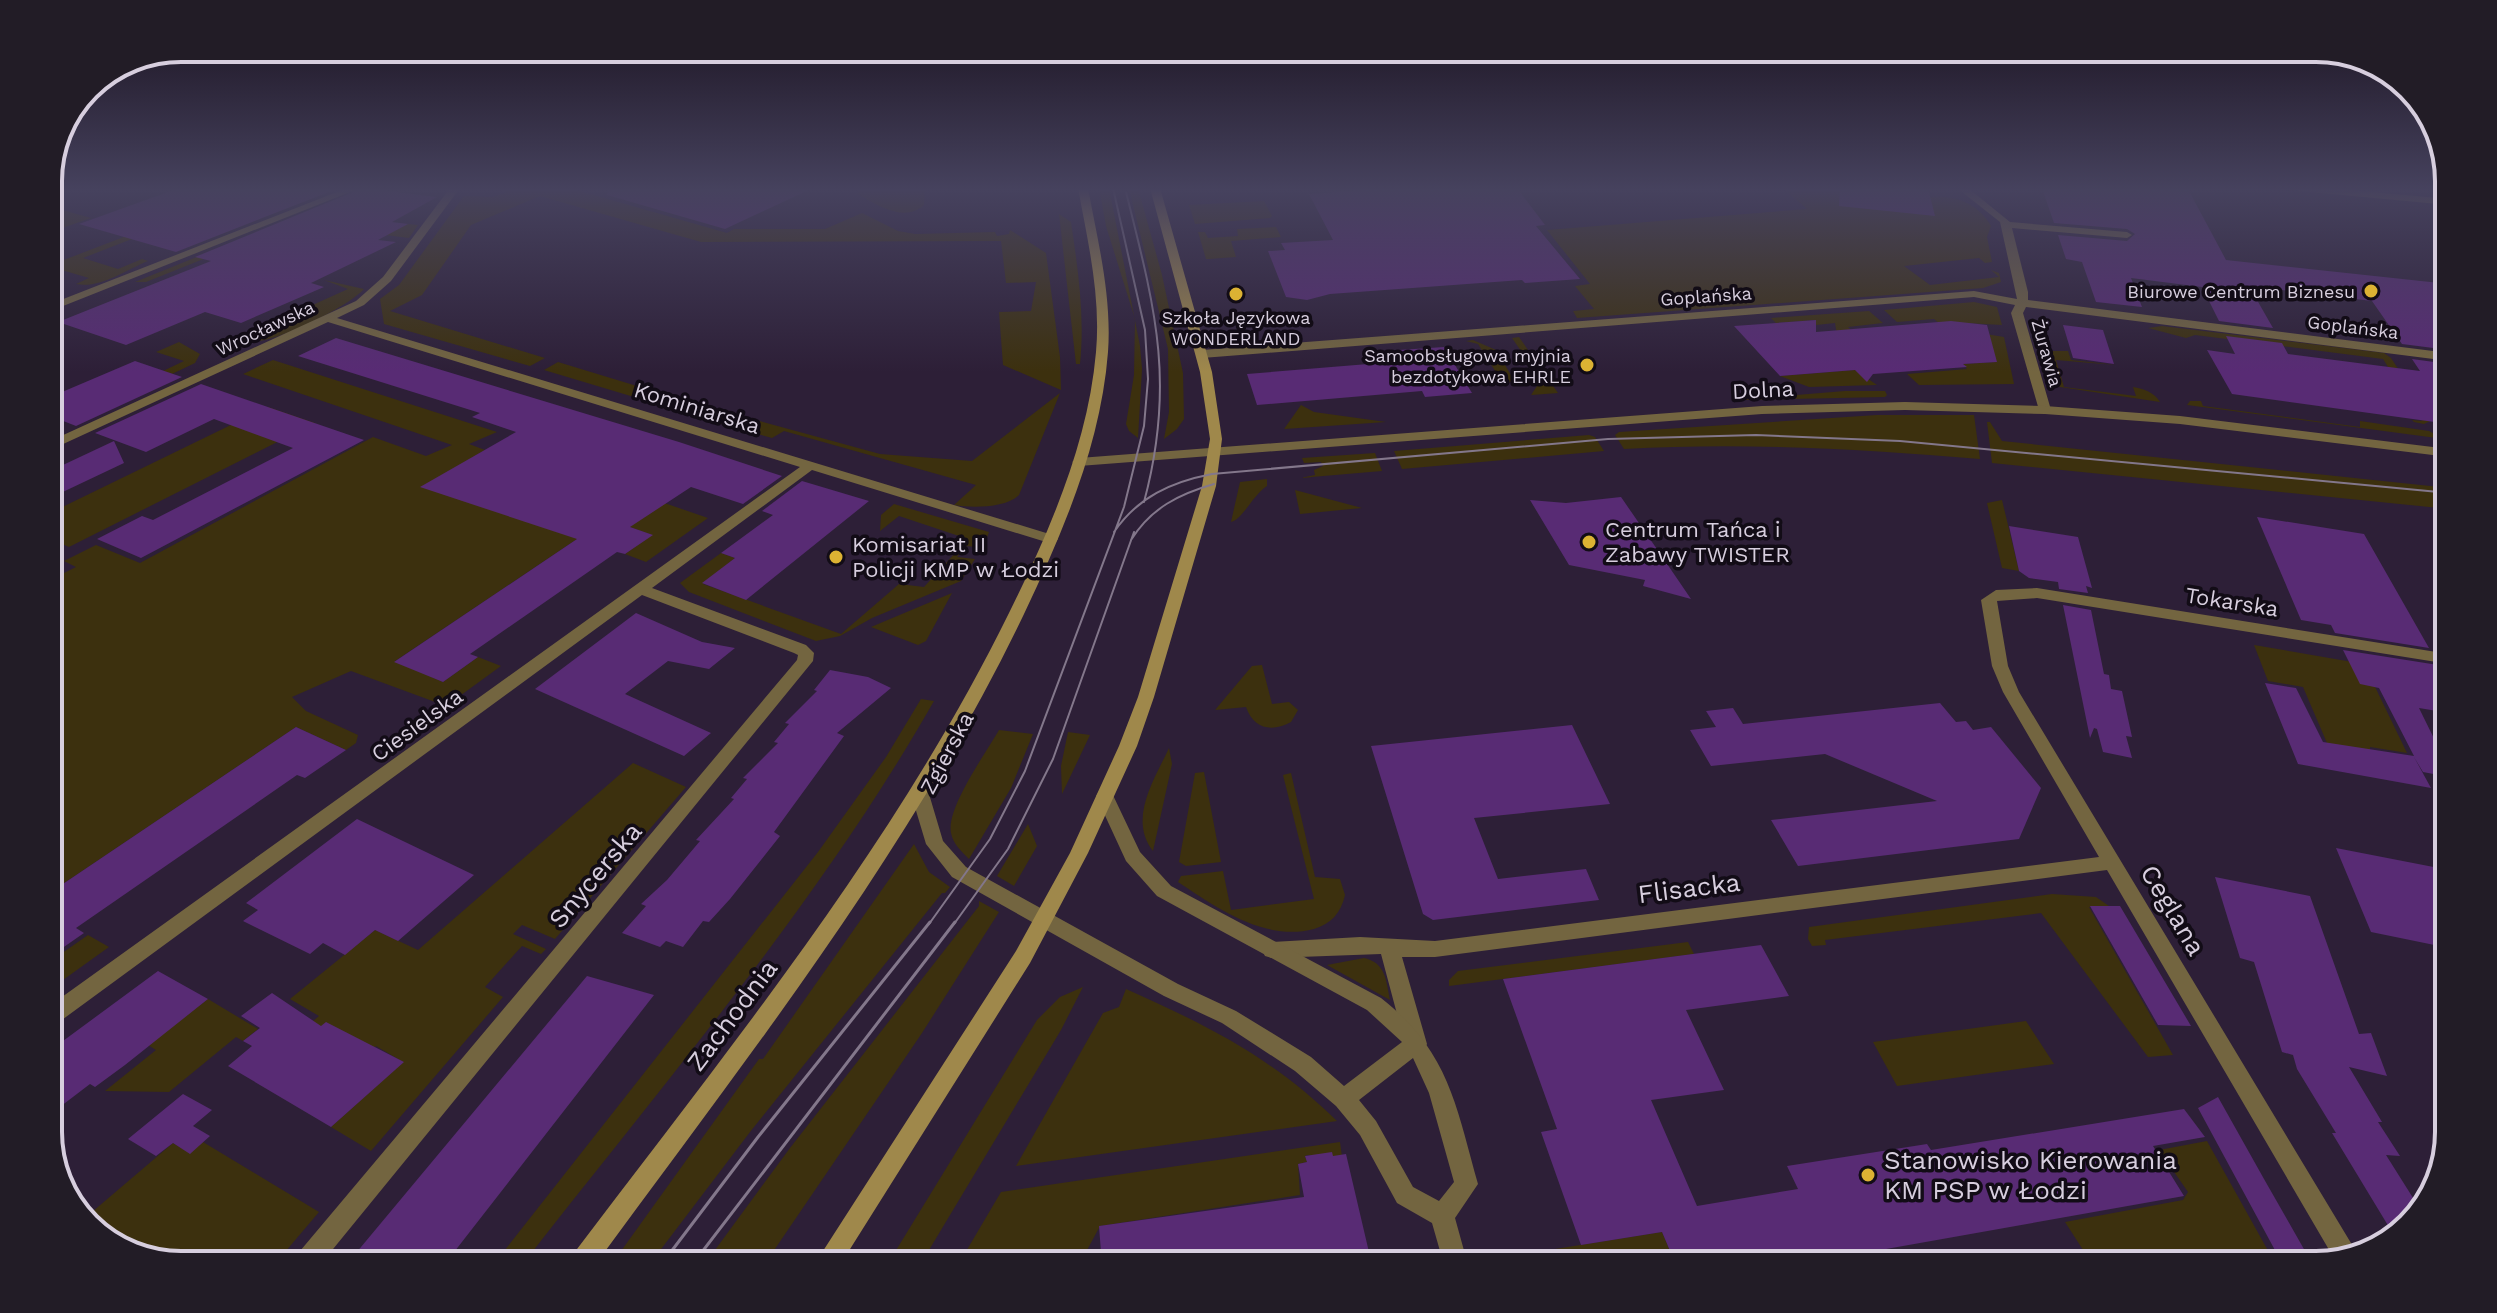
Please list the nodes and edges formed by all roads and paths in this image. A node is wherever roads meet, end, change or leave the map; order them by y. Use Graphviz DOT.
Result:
graph roads {
  1 [pos="200,249"];
  2 [pos="408,249"];
  3 [pos="1093,249"];
  4 [pos="1172,249"];
  5 [pos="2012,249"];
  6 [pos="2023,300"];
  7 [pos="62,303"];
  8 [pos="330,319"];
  9 [pos="1202,354"];
  10 [pos="2435,355"];
  11 [pos="2045,410"];
  12 [pos="62,441"];
  13 [pos="2435,451"];
  14 [pos="1215,452"];
  15 [pos="1079,462"];
  16 [pos="811,465"];
  17 [pos="1051,539"];
  18 [pos="640,589"];
  19 [pos="2008,593"];
  20 [pos="2435,657"];
  21 [pos="920,794"];
  22 [pos="1105,796"];
  23 [pos="2112,862"];
  24 [pos="1043,920"];
  25 [pos="1389,947"];
  26 [pos="1271,950"];
  27 [pos="62,1009"];
  28 [pos="1416,1044"];
  29 [pos="1344,1099"];
  30 [pos="1442,1216"];
  31 [pos="2341,1248"];
  32 [pos="316,1251"];
  33 [pos="590,1251"];
  34 [pos="835,1251"];
  35 [pos="1452,1251"];
  1 -- 7 [label="street"];
  2 -- 8 [label="street, Wrocławska"];
  3 -- 15 [label="main road, Zgierska"];
  4 -- 9 [label="main road"];
  5 -- 6 [label="street, Żurawia"];
  6 -- 9 [label="street, Goplańska"];
  6 -- 10 [label="street, Goplańska"];
  6 -- 11 [label="street, Żurawia"];
  8 -- 12 [label="street, Wrocławska"];
  8 -- 16 [label="street, Kominiarska"];
  9 -- 14 [label="main road"];
  11 -- 13 [label="street, Dolna"];
  11 -- 14 [label="street, Dolna"];
  14 -- 15 [label="street, Dolna"];
  14 -- 22 [label="main road"];
  15 -- 17 [label="main road, Zgierska"];
  16 -- 17 [label="street, Kominiarska"];
  16 -- 18 [label="street, Ciesielska"];
  17 -- 21 [label="main road, Zgierska"];
  18 -- 27 [label="street, Ciesielska"];
  18 -- 32 [label="street, Snycerska"];
  19 -- 20 [label="street, Tokarska"];
  19 -- 23 [label="street, Ceglana"];
  21 -- 24 [label="street, Zgierska"];
  21 -- 33 [label="main road, Zachodnia"];
  22 -- 24 [label="main road"];
  22 -- 26 [label="street"];
  23 -- 25 [label="street, Flisacka"];
  23 -- 31 [label="street, Ceglana"];
  24 -- 29 [label="street, Zgierska"];
  24 -- 34 [label="main road"];
  25 -- 26 [label="street, Flisacka"];
  25 -- 28 [label="street"];
  26 -- 28 [label="street"];
  28 -- 29 [label="street"];
  28 -- 30 [label="street"];
  29 -- 30 [label="street, Zgierska"];
  30 -- 35 [label="street"];
}
